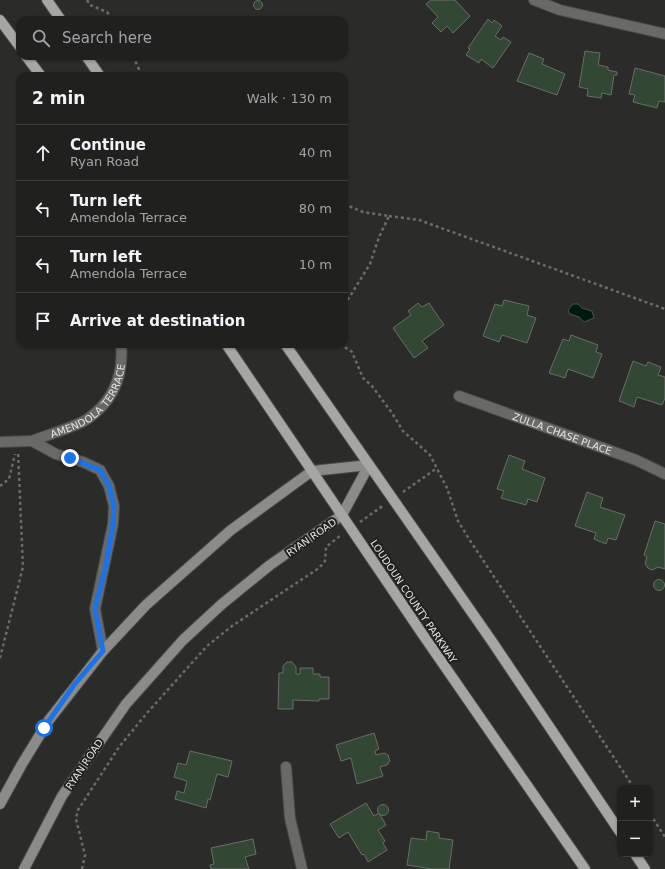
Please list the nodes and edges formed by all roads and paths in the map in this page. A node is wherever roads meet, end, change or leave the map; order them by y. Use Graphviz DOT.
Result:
graph roads {
  1 [pos="47,0"];
  2 [pos="87,0"];
  3 [pos="534,0"];
  4 [pos="58,16"];
  5 [pos="110,16"];
  6 [pos="0,20"];
  7 [pos="665,34"];
  8 [pos="16,42"];
  9 [pos="29,60"];
  10 [pos="89,60"];
  11 [pos="135,60"];
  12 [pos="38,72"];
  13 [pos="97,72"];
  14 [pos="140,72"];
  15 [pos="348,206"];
  16 [pos="389,216"];
  17 [pos="348,300"];
  18 [pos="665,309"];
  19 [pos="121,348"];
  20 [pos="229,348"];
  21 [pos="288,348"];
  22 [pos="346,348"];
  23 [pos="459,396"];
  24 [pos="32,441"];
  25 [pos="0,442"];
  26 [pos="17,442"];
  27 [pos="369,465"];
  28 [pos="437,468"];
  29 [pos="312,471"];
  30 [pos="665,474"];
  31 [pos="0,486"];
  32 [pos="393,499"];
  33 [pos="342,515"];
  34 [pos="351,528"];
  35 [pos="103,651"];
  36 [pos="0,658"];
  37 [pos="286,767"];
  38 [pos="632,785"];
  39 [pos="0,804"];
  40 [pos="653,819"];
  41 [pos="617,828"];
  42 [pos="665,837"];
  43 [pos="637,857"];
  44 [pos="24,869"];
  45 [pos="82,869"];
  46 [pos="302,869"];
  47 [pos="586,869"];
  48 [pos="645,869"];
  1 -- 4 [label="main road"];
  2 -- 5 [label="path"];
  3 -- 7 [label="street"];
  6 -- 8 [label="main road"];
  9 -- 12 [label="main road"];
  10 -- 13 [label="main road"];
  11 -- 14 [label="path"];
  15 -- 16 [label="path"];
  16 -- 17 [label="path"];
  16 -- 18 [label="path"];
  19 -- 24 [label="street, AMENDOLA TERRACE"];
  20 -- 29 [label="main road, LOUDOUN COUNTY PARKWAY"];
  21 -- 27 [label="main road"];
  22 -- 28 [label="path"];
  23 -- 30 [label="street, ZULLA CHASE PLACE"];
  24 -- 26 [label="street, AMENDOLA TERRACE"];
  24 -- 35 [label="street, AMENDOLA TERRACE"];
  25 -- 26 [label="street, AMENDOLA TERRACE"];
  26 -- 31 [label="path"];
  26 -- 36 [label="path"];
  27 -- 29 [label="main road"];
  27 -- 32 [label="main road"];
  27 -- 33 [label="main road, RYAN ROAD"];
  28 -- 32 [label="path"];
  28 -- 38 [label="path"];
  29 -- 33 [label="main road, LOUDOUN COUNTY PARKWAY"];
  29 -- 35 [label="main road"];
  32 -- 34 [label="path"];
  32 -- 41 [label="main road"];
  33 -- 34 [label="main road, LOUDOUN COUNTY PARKWAY"];
  33 -- 44 [label="main road, RYAN ROAD"];
  34 -- 45 [label="path"];
  34 -- 47 [label="main road, LOUDOUN COUNTY PARKWAY"];
  35 -- 39 [label="main road"];
  37 -- 46 [label="street"];
  40 -- 42 [label="path"];
  43 -- 48 [label="main road"];
}
